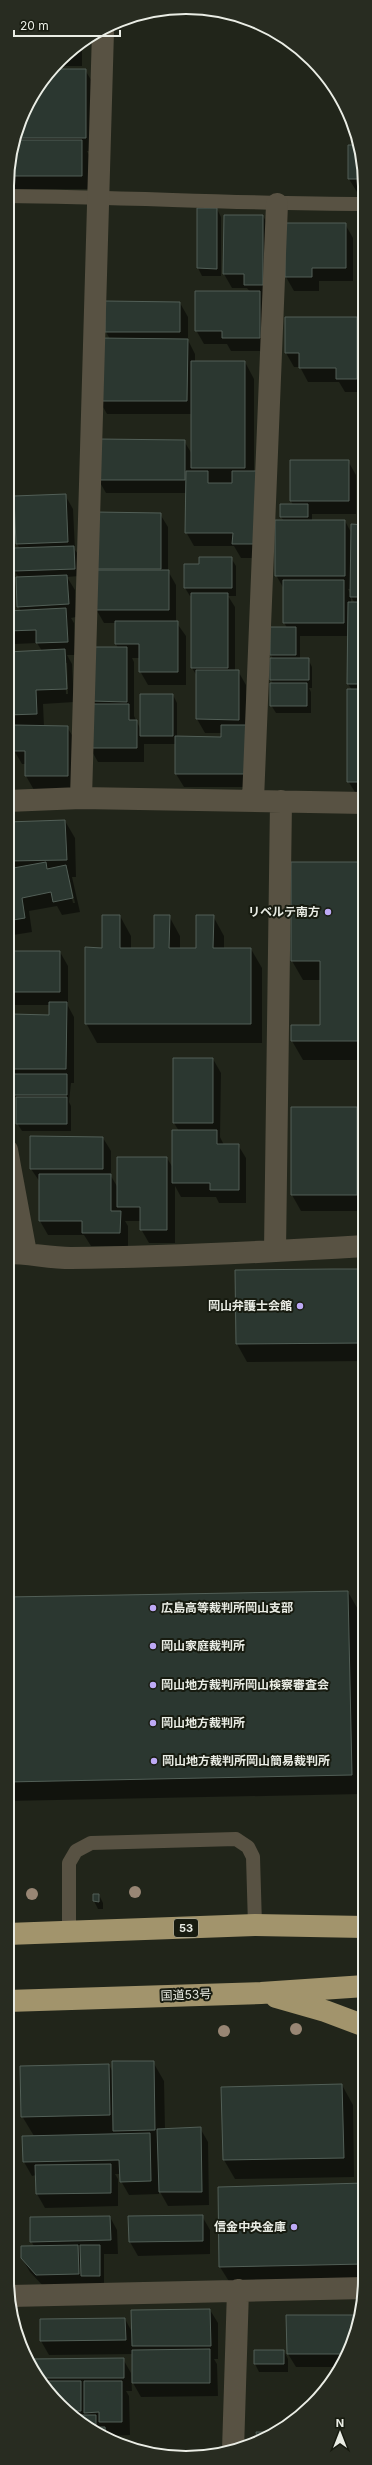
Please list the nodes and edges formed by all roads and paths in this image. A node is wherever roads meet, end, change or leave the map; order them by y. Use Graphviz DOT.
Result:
graph roads {
  1 [pos="103,36"];
  2 [pos="14,196"];
  3 [pos="100,197"];
  4 [pos="277,204"];
  5 [pos="358,204"];
  6 [pos="81,798"];
  7 [pos="253,800"];
  8 [pos="14,801"];
  9 [pos="281,801"];
  10 [pos="358,803"];
  11 [pos="14,1222"];
  12 [pos="358,1246"];
  13 [pos="276,1251"];
  14 [pos="17,1253"];
  15 [pos="255,1925"];
  16 [pos="358,1927"];
  17 [pos="69,1932"];
  18 [pos="14,1934"];
  19 [pos="358,1986"];
  20 [pos="261,1993"];
  21 [pos="14,2001"];
  22 [pos="358,2023"];
  23 [pos="358,2288"];
  24 [pos="238,2290"];
  25 [pos="15,2296"];
  26 [pos="233,2444"];
  1 -- 3 [label="street"];
  2 -- 3 [label="lane"];
  3 -- 4 [label="lane"];
  3 -- 6 [label="street"];
  4 -- 5 [label="lane"];
  4 -- 7 [label="street"];
  6 -- 7 [label="street"];
  6 -- 8 [label="street"];
  7 -- 9 [label="street"];
  9 -- 10 [label="street"];
  9 -- 13 [label="street"];
  11 -- 14 [label="street"];
  12 -- 13 [label="street"];
  13 -- 14 [label="street"];
  15 -- 16 [label="highway, 53"];
  15 -- 17 [label="highway, 53"];
  15 -- 17 [label="lane"];
  17 -- 18 [label="highway, 53"];
  19 -- 20 [label="highway, 国道53号"];
  20 -- 21 [label="highway, 国道53号"];
  20 -- 22 [label="highway"];
  23 -- 24 [label="street"];
  24 -- 25 [label="street"];
  24 -- 26 [label="street"];
}
